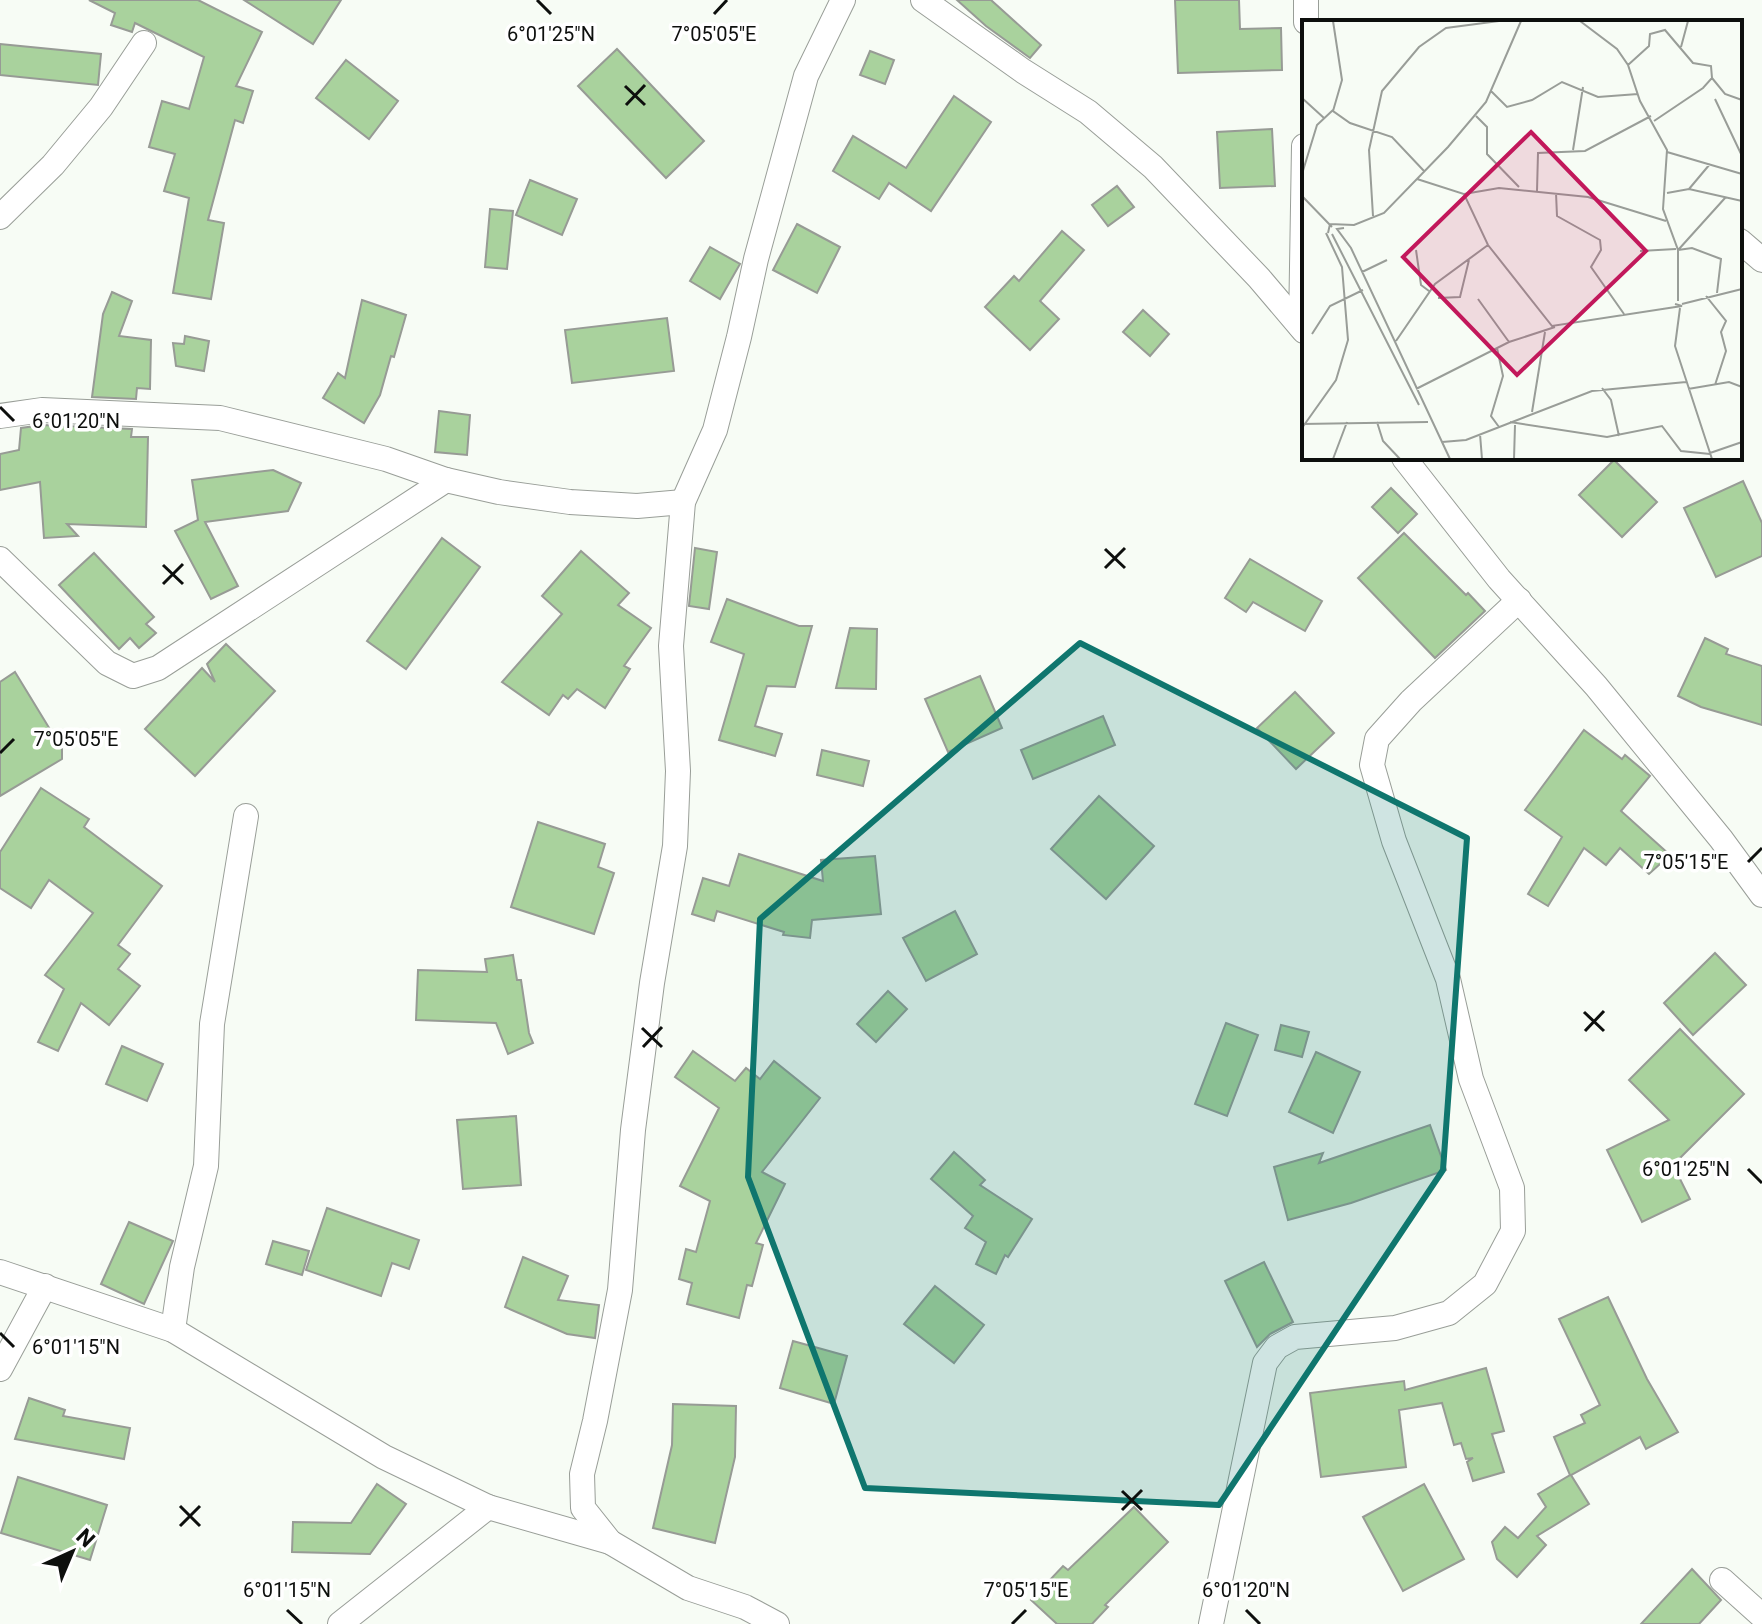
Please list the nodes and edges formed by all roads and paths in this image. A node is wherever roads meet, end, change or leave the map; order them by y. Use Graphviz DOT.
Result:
graph roads {
  1 [pos="843,0"];
  2 [pos="923,0"];
  3 [pos="144,43"];
  4 [pos="0,217"];
  5 [pos="1742,243"];
  6 [pos="1762,260"];
  7 [pos="1302,329"];
  8 [pos="0,416"];
  9 [pos="1406,460"];
  10 [pos="446,480"];
  11 [pos="683,502"];
  12 [pos="0,559"];
  13 [pos="1519,600"];
  14 [pos="246,816"];
  15 [pos="1762,895"];
  16 [pos="0,1272"];
  17 [pos="45,1286"];
  18 [pos="173,1330"];
  19 [pos="0,1369"];
  20 [pos="488,1507"];
  21 [pos="610,1542"];
  22 [pos="1722,1580"];
  23 [pos="1762,1616"];
  24 [pos="340,1624"];
  25 [pos="777,1624"];
  26 [pos="1211,1624"];
  1 -- 11 [label="street"];
  2 -- 7 [label="street"];
  3 -- 4 [label="street"];
  5 -- 6 [label="street"];
  8 -- 10 [label="street"];
  9 -- 13 [label="street"];
  10 -- 11 [label="street"];
  10 -- 12 [label="street"];
  11 -- 21 [label="street"];
  13 -- 15 [label="street"];
  13 -- 26 [label="street"];
  14 -- 18 [label="street"];
  16 -- 17 [label="street"];
  17 -- 18 [label="street"];
  17 -- 19 [label="street"];
  18 -- 20 [label="street"];
  20 -- 21 [label="street"];
  20 -- 24 [label="street"];
  21 -- 25 [label="street"];
  22 -- 23 [label="street"];
}
